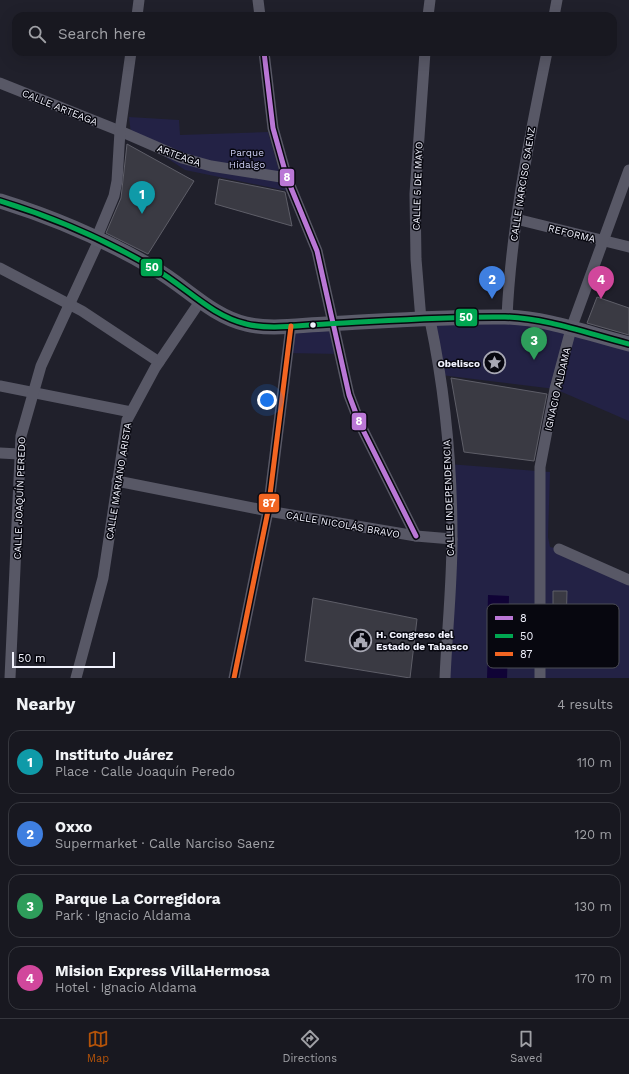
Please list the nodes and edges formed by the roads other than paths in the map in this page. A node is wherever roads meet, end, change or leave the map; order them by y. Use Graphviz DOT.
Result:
graph roads {
  1 [pos="139,0"];
  2 [pos="258,0"];
  3 [pos="430,0"];
  4 [pos="557,0"];
  5 [pos="138,12"];
  6 [pos="260,12"];
  7 [pos="428,12"];
  8 [pos="555,12"];
  9 [pos="130,56"];
  10 [pos="264,56"];
  11 [pos="425,56"];
  12 [pos="546,56"];
  13 [pos="0,83"];
  14 [pos="120,131"];
  15 [pos="629,170"];
  16 [pos="287,178"];
  17 [pos="0,201"];
  18 [pos="516,219"];
  19 [pos="98,238"];
  20 [pos="603,240"];
  21 [pos="629,247"];
  22 [pos="0,268"];
  23 [pos="201,300"];
  24 [pos="69,304"];
  25 [pos="507,317"];
  26 [pos="425,320"];
  27 [pos="334,324"];
  28 [pos="291,326"];
  29 [pos="571,329"];
  30 [pos="629,344"];
  31 [pos="159,362"];
  32 [pos="0,386"];
  33 [pos="32,392"];
  34 [pos="131,412"];
  35 [pos="0,453"];
  36 [pos="19,454"];
  37 [pos="118,481"];
  38 [pos="268,511"];
  39 [pos="416,536"];
  40 [pos="452,539"];
  41 [pos="559,549"];
  42 [pos="629,580"];
  43 [pos="541,604"];
  44 [pos="540,668"];
  45 [pos="10,678"];
  46 [pos="76,678"];
  47 [pos="234,678"];
  48 [pos="445,678"];
  49 [pos="540,678"];
  1 -- 5 [label="street"];
  2 -- 6 [label="street"];
  3 -- 7 [label="street"];
  4 -- 8 [label="street"];
  9 -- 14 [label="street, CALLE JOAQUÍN PEREDO"];
  10 -- 16 [label="street"];
  11 -- 26 [label="street, CALLE 5 DE MAYO"];
  12 -- 18 [label="street, CALLE NARCISO SAENZ"];
  13 -- 14 [label="street, CALLE ARTEAGA"];
  14 -- 16 [label="street, ARTEAGA"];
  14 -- 19 [label="street, CALLE JOAQUÍN PEREDO"];
  15 -- 20 [label="street, IGNACIO ALDAMA"];
  16 -- 27 [label="street"];
  17 -- 19 [label="main road"];
  18 -- 20 [label="street, REFORMA"];
  18 -- 25 [label="street, CALLE NARCISO SAENZ"];
  19 -- 23 [label="main road"];
  19 -- 24 [label="street, CALLE JOAQUÍN PEREDO"];
  20 -- 21 [label="street, REFORMA"];
  20 -- 29 [label="street, IGNACIO ALDAMA"];
  22 -- 24 [label="street"];
  23 -- 28 [label="main road"];
  23 -- 31 [label="street, CALLE MARIANO ARISTA"];
  24 -- 31 [label="street"];
  24 -- 33 [label="street, CALLE JOAQUÍN PEREDO"];
  25 -- 26 [label="main road"];
  25 -- 29 [label="main road"];
  26 -- 27 [label="main road"];
  26 -- 40 [label="street, CALLE INDEPENDENCIA"];
  27 -- 28 [label="main road"];
  27 -- 39 [label="street"];
  28 -- 38 [label="street"];
  29 -- 30 [label="main road"];
  29 -- 43 [label="street, IGNACIO ALDAMA"];
  31 -- 34 [label="street, CALLE MARIANO ARISTA"];
  32 -- 33 [label="street"];
  33 -- 34 [label="street"];
  33 -- 36 [label="street, CALLE JOAQUÍN PEREDO"];
  34 -- 37 [label="street, CALLE MARIANO ARISTA"];
  35 -- 36 [label="street"];
  36 -- 45 [label="street, CALLE JOAQUÍN PEREDO"];
  37 -- 38 [label="street, CALLE NICOLÁS BRAVO"];
  37 -- 46 [label="street, CALLE MARIANO ARISTA"];
  38 -- 39 [label="street, CALLE NICOLÁS BRAVO"];
  38 -- 47 [label="street"];
  39 -- 40 [label="street, CALLE NICOLÁS BRAVO"];
  40 -- 48 [label="street, CALLE INDEPENDENCIA"];
  41 -- 42 [label="street"];
  44 -- 49 [label="street, IGNACIO ALDAMA"];
}
